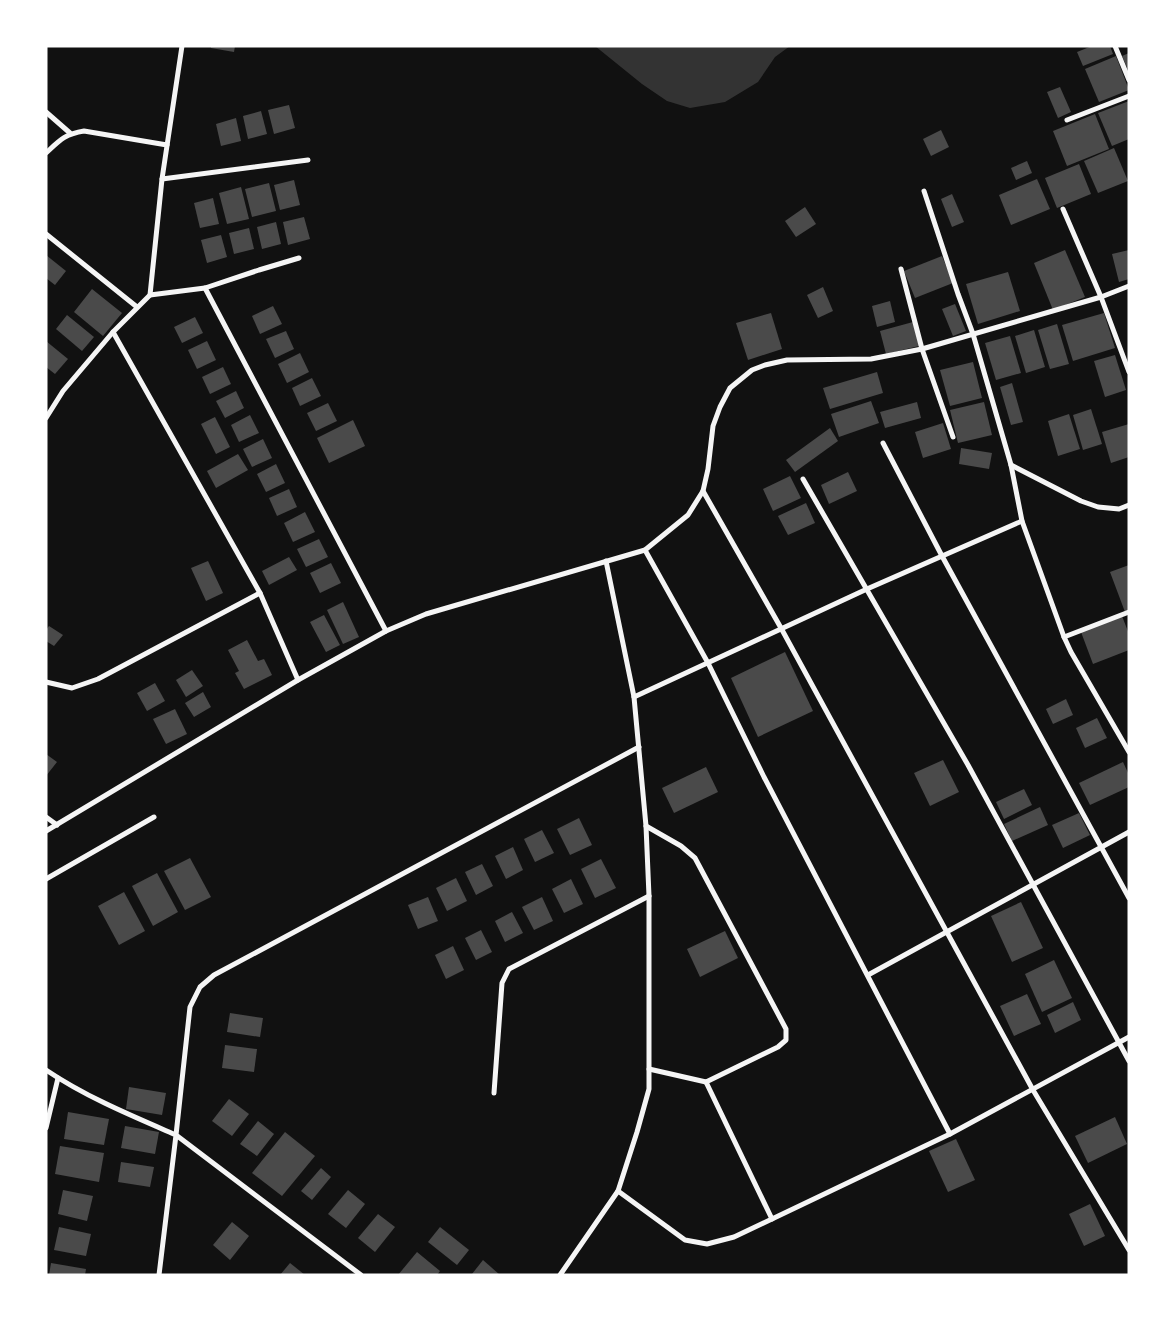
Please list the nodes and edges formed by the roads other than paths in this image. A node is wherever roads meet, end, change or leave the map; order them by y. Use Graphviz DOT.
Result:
graph roads {
  1 [pos="182,46"];
  2 [pos="1115,46"];
  3 [pos="1129,80"];
  4 [pos="1129,96"];
  5 [pos="46,112"];
  6 [pos="1067,120"];
  7 [pos="70,133"];
  8 [pos="167,145"];
  9 [pos="46,153"];
  10 [pos="308,160"];
  11 [pos="162,179"];
  12 [pos="924,191"];
  13 [pos="1064,209"];
  14 [pos="46,234"];
  15 [pos="299,258"];
  16 [pos="901,269"];
  17 [pos="1129,286"];
  18 [pos="205,288"];
  19 [pos="150,295"];
  20 [pos="1101,297"];
  21 [pos="137,307"];
  22 [pos="113,332"];
  23 [pos="973,334"];
  24 [pos="922,349"];
  25 [pos="1129,372"];
  26 [pos="46,418"];
  27 [pos="953,437"];
  28 [pos="883,443"];
  29 [pos="1011,465"];
  30 [pos="803,479"];
  31 [pos="703,491"];
  32 [pos="1129,505"];
  33 [pos="1022,521"];
  34 [pos="645,550"];
  35 [pos="942,556"];
  36 [pos="606,561"];
  37 [pos="867,589"];
  38 [pos="260,593"];
  39 [pos="1129,612"];
  40 [pos="781,628"];
  41 [pos="386,630"];
  42 [pos="1064,637"];
  43 [pos="708,664"];
  44 [pos="298,680"];
  45 [pos="46,682"];
  46 [pos="634,697"];
  47 [pos="639,747"];
  48 [pos="1129,752"];
  49 [pos="46,817"];
  50 [pos="154,817"];
  51 [pos="57,825"];
  52 [pos="646,826"];
  53 [pos="46,831"];
  54 [pos="1129,832"];
  55 [pos="1102,848"];
  56 [pos="46,879"];
  57 [pos="1033,885"];
  58 [pos="649,896"];
  59 [pos="1129,898"];
  60 [pos="946,932"];
  61 [pos="868,975"];
  62 [pos="1129,1037"];
  63 [pos="1119,1042"];
  64 [pos="1129,1061"];
  65 [pos="648,1069"];
  66 [pos="46,1070"];
  67 [pos="58,1078"];
  68 [pos="706,1082"];
  69 [pos="1033,1090"];
  70 [pos="494,1093"];
  71 [pos="46,1128"];
  72 [pos="950,1134"];
  73 [pos="176,1135"];
  74 [pos="618,1191"];
  75 [pos="772,1219"];
  76 [pos="1129,1250"];
  77 [pos="159,1275"];
  78 [pos="361,1275"];
  79 [pos="560,1275"];
  1 -- 8 [label="street"];
  2 -- 3 [label="street"];
  4 -- 6 [label="street"];
  5 -- 7 [label="street"];
  7 -- 8 [label="street"];
  7 -- 9 [label="street"];
  8 -- 11 [label="street"];
  10 -- 11 [label="street"];
  11 -- 19 [label="street"];
  12 -- 23 [label="street"];
  13 -- 20 [label="street"];
  14 -- 21 [label="street"];
  15 -- 18 [label="street"];
  16 -- 24 [label="street"];
  17 -- 20 [label="street"];
  18 -- 19 [label="street"];
  18 -- 41 [label="street"];
  19 -- 21 [label="street"];
  20 -- 23 [label="street"];
  20 -- 25 [label="street"];
  21 -- 22 [label="street"];
  22 -- 26 [label="street"];
  22 -- 38 [label="street"];
  23 -- 24 [label="street"];
  23 -- 29 [label="street"];
  24 -- 27 [label="street"];
  24 -- 31 [label="street"];
  28 -- 35 [label="street"];
  29 -- 32 [label="street"];
  29 -- 33 [label="street"];
  30 -- 37 [label="street"];
  31 -- 34 [label="street"];
  31 -- 40 [label="street"];
  33 -- 35 [label="street"];
  33 -- 42 [label="street"];
  34 -- 36 [label="street"];
  34 -- 43 [label="street"];
  35 -- 37 [label="street"];
  35 -- 55 [label="street"];
  36 -- 41 [label="street"];
  36 -- 46 [label="street"];
  37 -- 40 [label="street"];
  37 -- 57 [label="street"];
  38 -- 44 [label="street"];
  38 -- 45 [label="street"];
  39 -- 42 [label="street"];
  40 -- 43 [label="street"];
  40 -- 60 [label="street"];
  41 -- 44 [label="street"];
  42 -- 48 [label="street"];
  43 -- 46 [label="street"];
  43 -- 61 [label="street"];
  44 -- 51 [label="street"];
  46 -- 47 [label="street"];
  47 -- 52 [label="street"];
  47 -- 73 [label="street"];
  49 -- 51 [label="street"];
  50 -- 56 [label="street"];
  51 -- 53 [label="street"];
  52 -- 58 [label="street"];
  52 -- 68 [label="street"];
  54 -- 55 [label="street"];
  55 -- 57 [label="street"];
  55 -- 59 [label="street"];
  57 -- 60 [label="street"];
  57 -- 63 [label="street"];
  58 -- 65 [label="street"];
  58 -- 70 [label="street"];
  60 -- 61 [label="street"];
  60 -- 69 [label="street"];
  61 -- 72 [label="street"];
  62 -- 63 [label="street"];
  63 -- 64 [label="street"];
  63 -- 69 [label="street"];
  65 -- 68 [label="street"];
  65 -- 74 [label="street"];
  66 -- 67 [label="street"];
  67 -- 71 [label="street"];
  67 -- 73 [label="street"];
  68 -- 75 [label="street"];
  69 -- 72 [label="street"];
  69 -- 76 [label="street"];
  72 -- 75 [label="street"];
  73 -- 77 [label="street"];
  73 -- 78 [label="street"];
  74 -- 75 [label="street"];
  74 -- 79 [label="street"];
}
